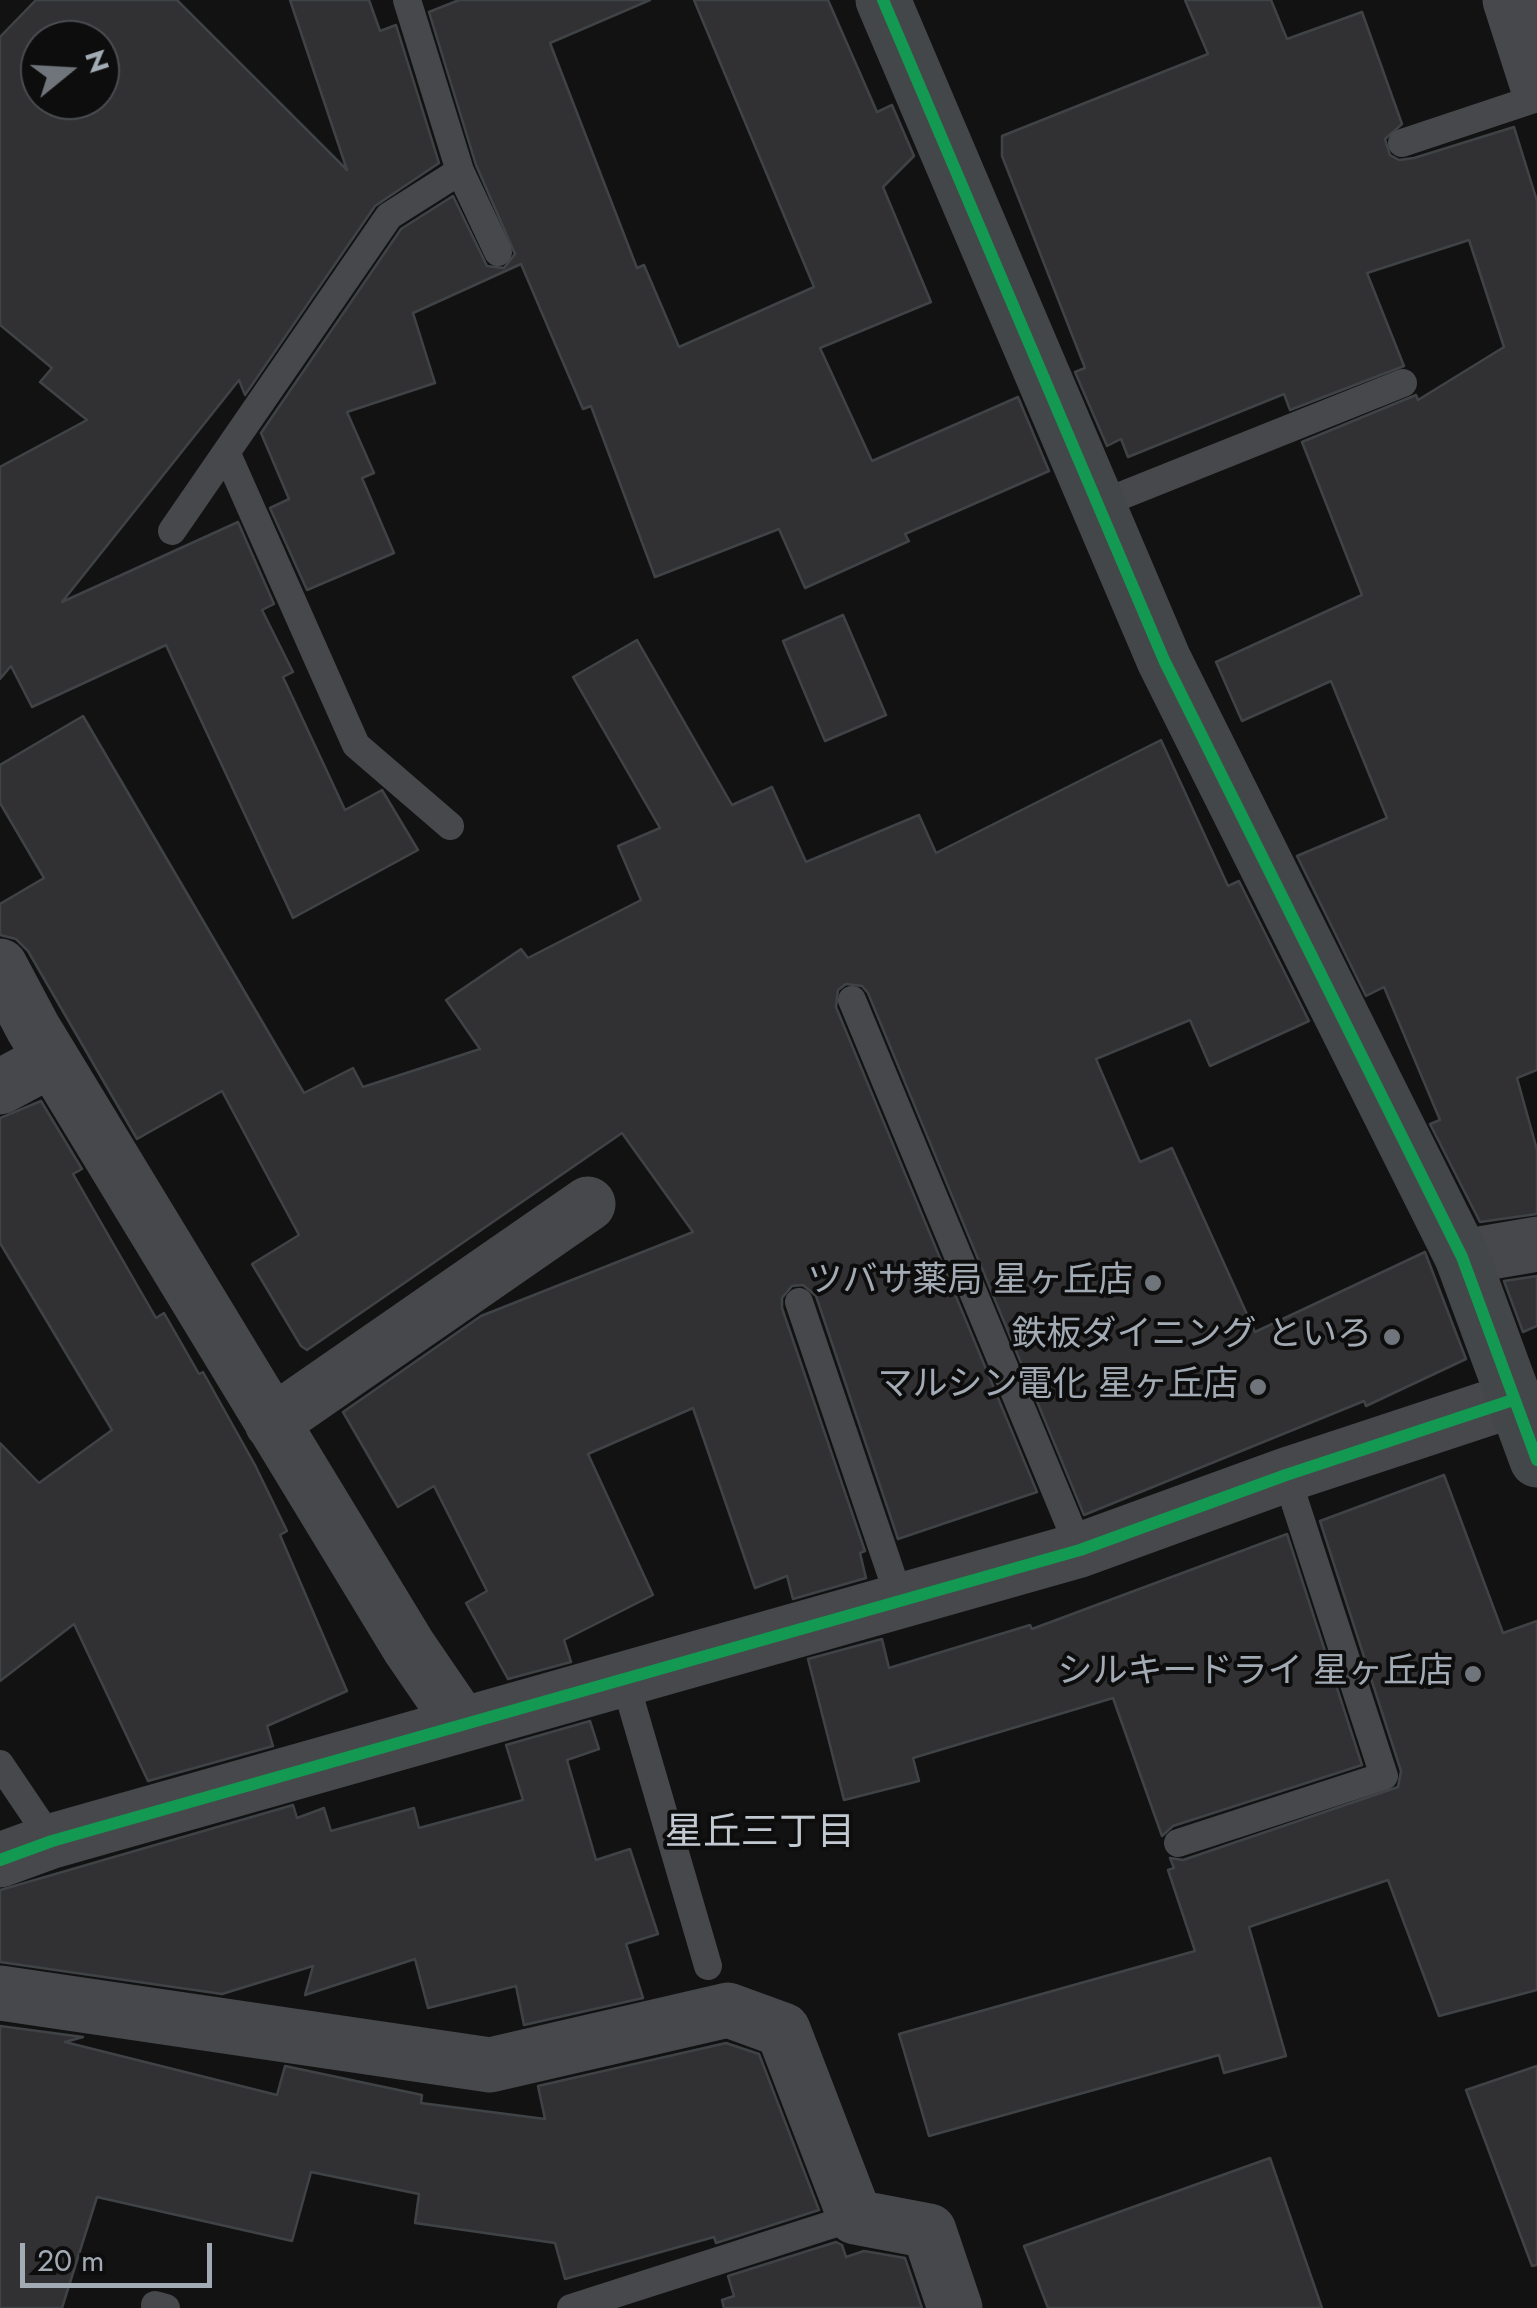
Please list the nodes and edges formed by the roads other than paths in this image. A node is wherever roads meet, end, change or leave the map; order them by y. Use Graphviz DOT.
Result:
graph roads {
  1 [pos="407,0"];
  2 [pos="883,0"];
  3 [pos="1510,0"];
  4 [pos="1537,84"];
  5 [pos="1537,98"];
  6 [pos="1402,142"];
  7 [pos="460,170"];
  8 [pos="498,252"];
  9 [pos="1403,382"];
  10 [pos="228,454"];
  11 [pos="1098,505"];
  12 [pos="172,531"];
  13 [pos="450,826"];
  14 [pos="0,966"];
  15 [pos="852,1000"];
  16 [pos="52,1059"];
  17 [pos="0,1087"];
  18 [pos="588,1204"];
  19 [pos="1537,1244"];
  20 [pos="1462,1257"];
  21 [pos="798,1302"];
  22 [pos="272,1423"];
  23 [pos="1528,1426"];
  24 [pos="1286,1475"];
  25 [pos="1080,1550"];
  26 [pos="900,1600"];
  27 [pos="624,1678"];
  28 [pos="461,1723"];
  29 [pos="0,1764"];
  30 [pos="52,1840"];
  31 [pos="1178,1843"];
  32 [pos="0,1860"];
  33 [pos="708,1966"];
  34 [pos="0,1993"];
  35 [pos="855,2217"];
  36 [pos="572,2308"];
  37 [pos="955,2308"];
  1 -- 7 [label="lane"];
  2 -- 11 [label="street"];
  3 -- 4 [label="street"];
  5 -- 6 [label="lane"];
  7 -- 8 [label="lane"];
  7 -- 10 [label="lane"];
  9 -- 11 [label="lane"];
  10 -- 12 [label="lane"];
  10 -- 13 [label="lane"];
  11 -- 20 [label="street"];
  14 -- 16 [label="street"];
  15 -- 25 [label="lane"];
  16 -- 17 [label="street"];
  16 -- 22 [label="street"];
  18 -- 22 [label="street"];
  19 -- 20 [label="street"];
  20 -- 23 [label="street"];
  21 -- 26 [label="lane"];
  22 -- 28 [label="street"];
  23 -- 24 [label="street"];
  24 -- 25 [label="street"];
  24 -- 31 [label="lane"];
  25 -- 26 [label="street"];
  26 -- 27 [label="street"];
  27 -- 28 [label="street"];
  27 -- 33 [label="lane"];
  28 -- 30 [label="street"];
  29 -- 30 [label="lane"];
  30 -- 32 [label="street"];
  34 -- 35 [label="street"];
  35 -- 36 [label="lane"];
  35 -- 37 [label="street"];
}
